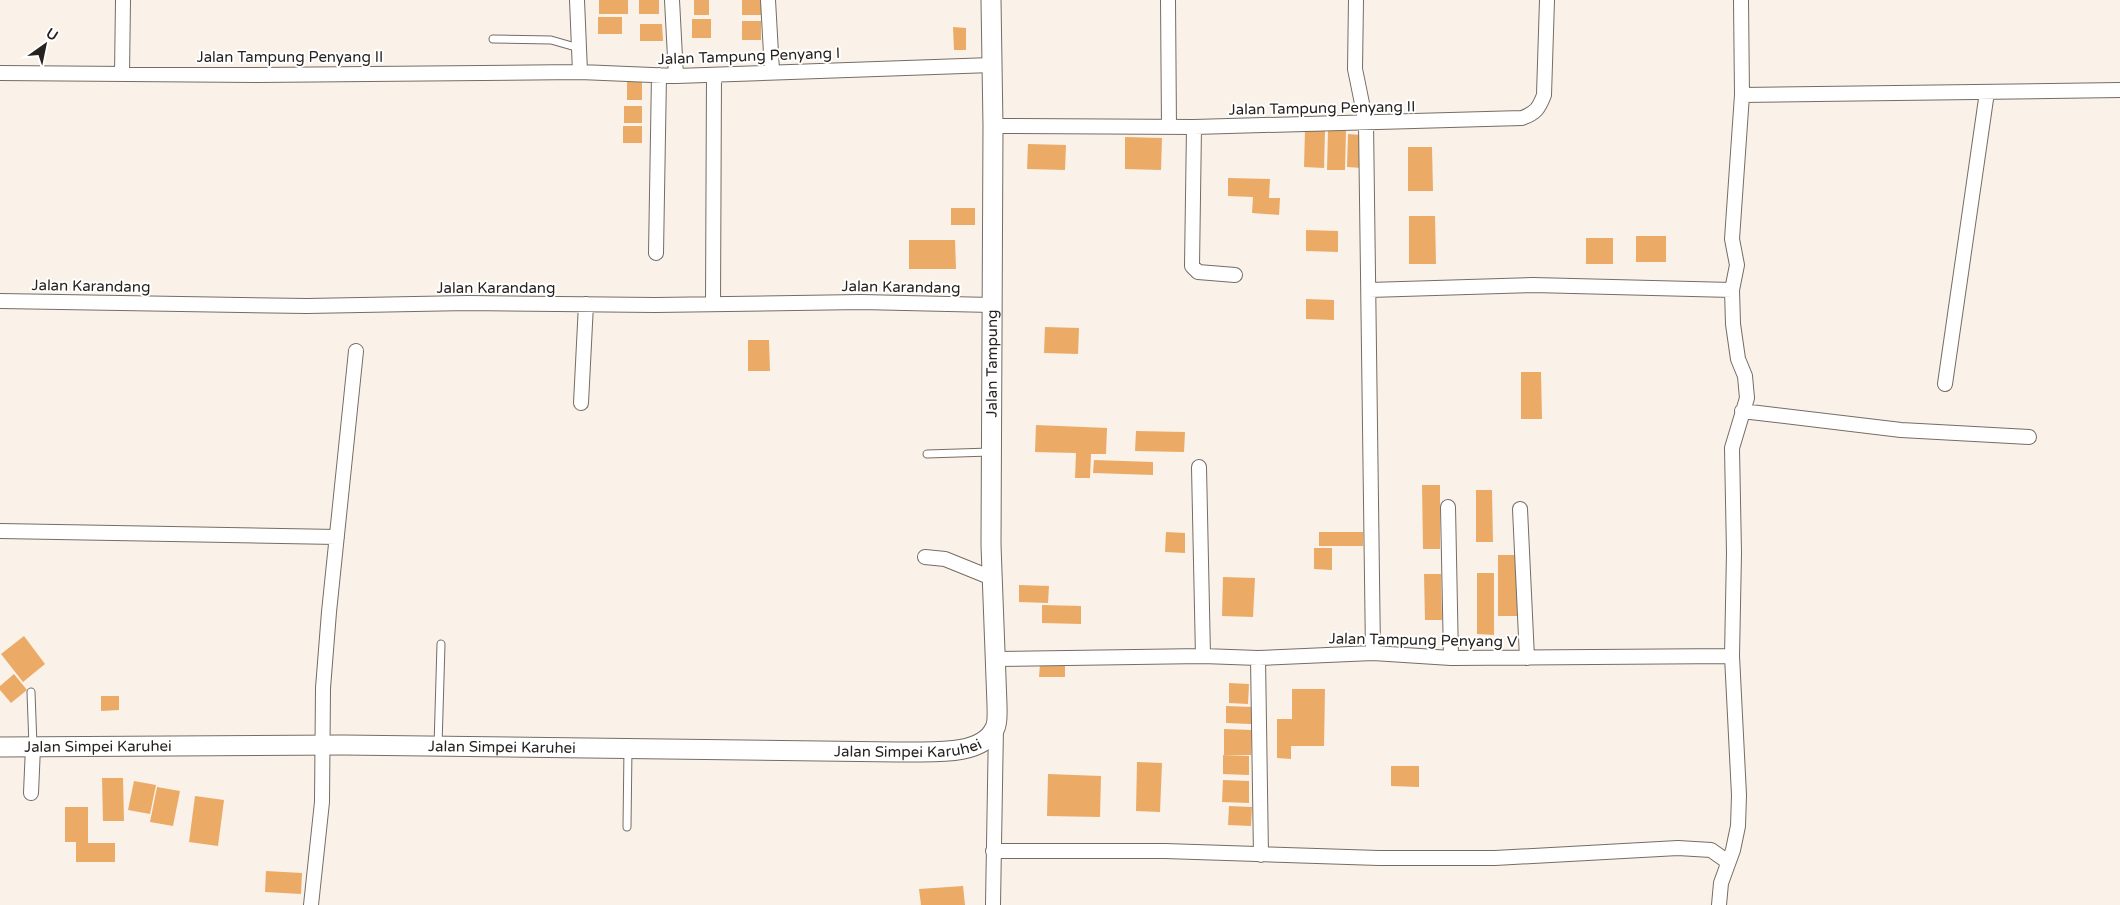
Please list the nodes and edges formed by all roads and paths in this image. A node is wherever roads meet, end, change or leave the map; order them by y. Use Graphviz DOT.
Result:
graph roads {
  1 [pos="123,0"];
  2 [pos="577,0"];
  3 [pos="672,0"];
  4 [pos="768,0"];
  5 [pos="991,0"];
  6 [pos="1168,0"];
  7 [pos="1356,0"];
  8 [pos="1547,0"];
  9 [pos="1741,0"];
  10 [pos="493,39"];
  11 [pos="579,48"];
  12 [pos="992,65"];
  13 [pos="772,71"];
  14 [pos="580,72"];
  15 [pos="0,73"];
  16 [pos="122,74"];
  17 [pos="714,74"];
  18 [pos="659,76"];
  19 [pos="676,76"];
  20 [pos="2120,90"];
  21 [pos="1988,92"];
  22 [pos="1742,95"];
  23 [pos="1366,123"];
  24 [pos="994,126"];
  25 [pos="1169,127"];
  26 [pos="1194,127"];
  27 [pos="656,253"];
  28 [pos="1235,275"];
  29 [pos="1369,290"];
  30 [pos="1732,290"];
  31 [pos="0,301"];
  32 [pos="586,304"];
  33 [pos="713,304"];
  34 [pos="992,305"];
  35 [pos="356,351"];
  36 [pos="1946,384"];
  37 [pos="581,402"];
  38 [pos="1742,412"];
  39 [pos="2029,437"];
  40 [pos="991,452"];
  41 [pos="927,454"];
  42 [pos="1199,467"];
  43 [pos="1448,507"];
  44 [pos="1520,509"];
  45 [pos="0,531"];
  46 [pos="337,536"];
  47 [pos="925,557"];
  48 [pos="992,578"];
  49 [pos="441,644"];
  50 [pos="1373,653"];
  51 [pos="1203,656"];
  52 [pos="1732,656"];
  53 [pos="994,658"];
  54 [pos="1258,658"];
  55 [pos="1450,658"];
  56 [pos="1527,658"];
  57 [pos="31,692"];
  58 [pos="996,726"];
  59 [pos="322,745"];
  60 [pos="438,746"];
  61 [pos="0,747"];
  62 [pos="33,747"];
  63 [pos="628,748"];
  64 [pos="31,793"];
  65 [pos="627,827"];
  66 [pos="993,851"];
  67 [pos="1261,855"];
  68 [pos="1728,862"];
  69 [pos="311,905"];
  70 [pos="993,905"];
  71 [pos="1718,905"];
  1 -- 16 [label="street"];
  2 -- 11 [label="street"];
  3 -- 19 [label="street"];
  4 -- 13 [label="street"];
  5 -- 12 [label="main road, Jalan Tampung"];
  6 -- 25 [label="street"];
  7 -- 23 [label="street"];
  8 -- 23 [label="street, Jalan Tampung Penyang II"];
  9 -- 22 [label="street"];
  10 -- 11 [label="lane"];
  11 -- 14 [label="street"];
  12 -- 13 [label="street, Jalan Tampung Penyang I"];
  12 -- 24 [label="main road, Jalan Tampung"];
  13 -- 17 [label="street, Jalan Tampung Penyang I"];
  14 -- 16 [label="street, Jalan Tampung Penyang II"];
  14 -- 18 [label="street, Jalan Tampung Penyang I"];
  15 -- 16 [label="street, Jalan Tampung Penyang II"];
  17 -- 19 [label="street, Jalan Tampung Penyang I"];
  17 -- 33 [label="street"];
  18 -- 19 [label="street, Jalan Tampung Penyang I"];
  18 -- 27 [label="street"];
  20 -- 21 [label="street"];
  21 -- 22 [label="street"];
  21 -- 36 [label="street"];
  22 -- 30 [label="street"];
  23 -- 26 [label="street, Jalan Tampung Penyang II"];
  23 -- 29 [label="street"];
  24 -- 25 [label="street, Jalan Tampung Penyang II"];
  24 -- 34 [label="main road, Jalan Tampung"];
  25 -- 26 [label="street, Jalan Tampung Penyang II"];
  26 -- 28 [label="street"];
  29 -- 30 [label="street"];
  29 -- 50 [label="street"];
  30 -- 38 [label="street"];
  31 -- 32 [label="street, Jalan Karandang"];
  32 -- 33 [label="street, Jalan Karandang"];
  32 -- 37 [label="street"];
  33 -- 34 [label="street, Jalan Karandang"];
  34 -- 40 [label="main road, Jalan Tampung"];
  35 -- 46 [label="street"];
  38 -- 39 [label="street"];
  38 -- 52 [label="street"];
  40 -- 41 [label="lane"];
  40 -- 48 [label="main road, Jalan Tampung"];
  42 -- 51 [label="street"];
  43 -- 55 [label="street"];
  44 -- 56 [label="street"];
  45 -- 46 [label="street"];
  46 -- 59 [label="street"];
  47 -- 48 [label="street"];
  48 -- 53 [label="main road, Jalan Tampung"];
  49 -- 60 [label="lane"];
  50 -- 54 [label="street, Jalan Tampung Penyang V"];
  50 -- 55 [label="street, Jalan Tampung Penyang V"];
  51 -- 53 [label="street, Jalan Tampung Penyang V"];
  51 -- 54 [label="street, Jalan Tampung Penyang V"];
  52 -- 56 [label="street, Jalan Tampung Penyang V"];
  52 -- 68 [label="street"];
  53 -- 58 [label="main road, Jalan Tampung"];
  54 -- 67 [label="street"];
  55 -- 56 [label="street, Jalan Tampung Penyang V"];
  57 -- 62 [label="lane"];
  58 -- 63 [label="main road, Jalan Simpei Karuhei"];
  58 -- 66 [label="street"];
  59 -- 60 [label="main road, Jalan Simpei Karuhei"];
  59 -- 62 [label="main road, Jalan Simpei Karuhei"];
  59 -- 69 [label="street"];
  60 -- 63 [label="main road, Jalan Simpei Karuhei"];
  61 -- 62 [label="main road, Jalan Simpei Karuhei"];
  62 -- 64 [label="street"];
  63 -- 65 [label="lane"];
  66 -- 67 [label="street"];
  66 -- 70 [label="street"];
  67 -- 68 [label="street"];
  68 -- 71 [label="street"];
}
